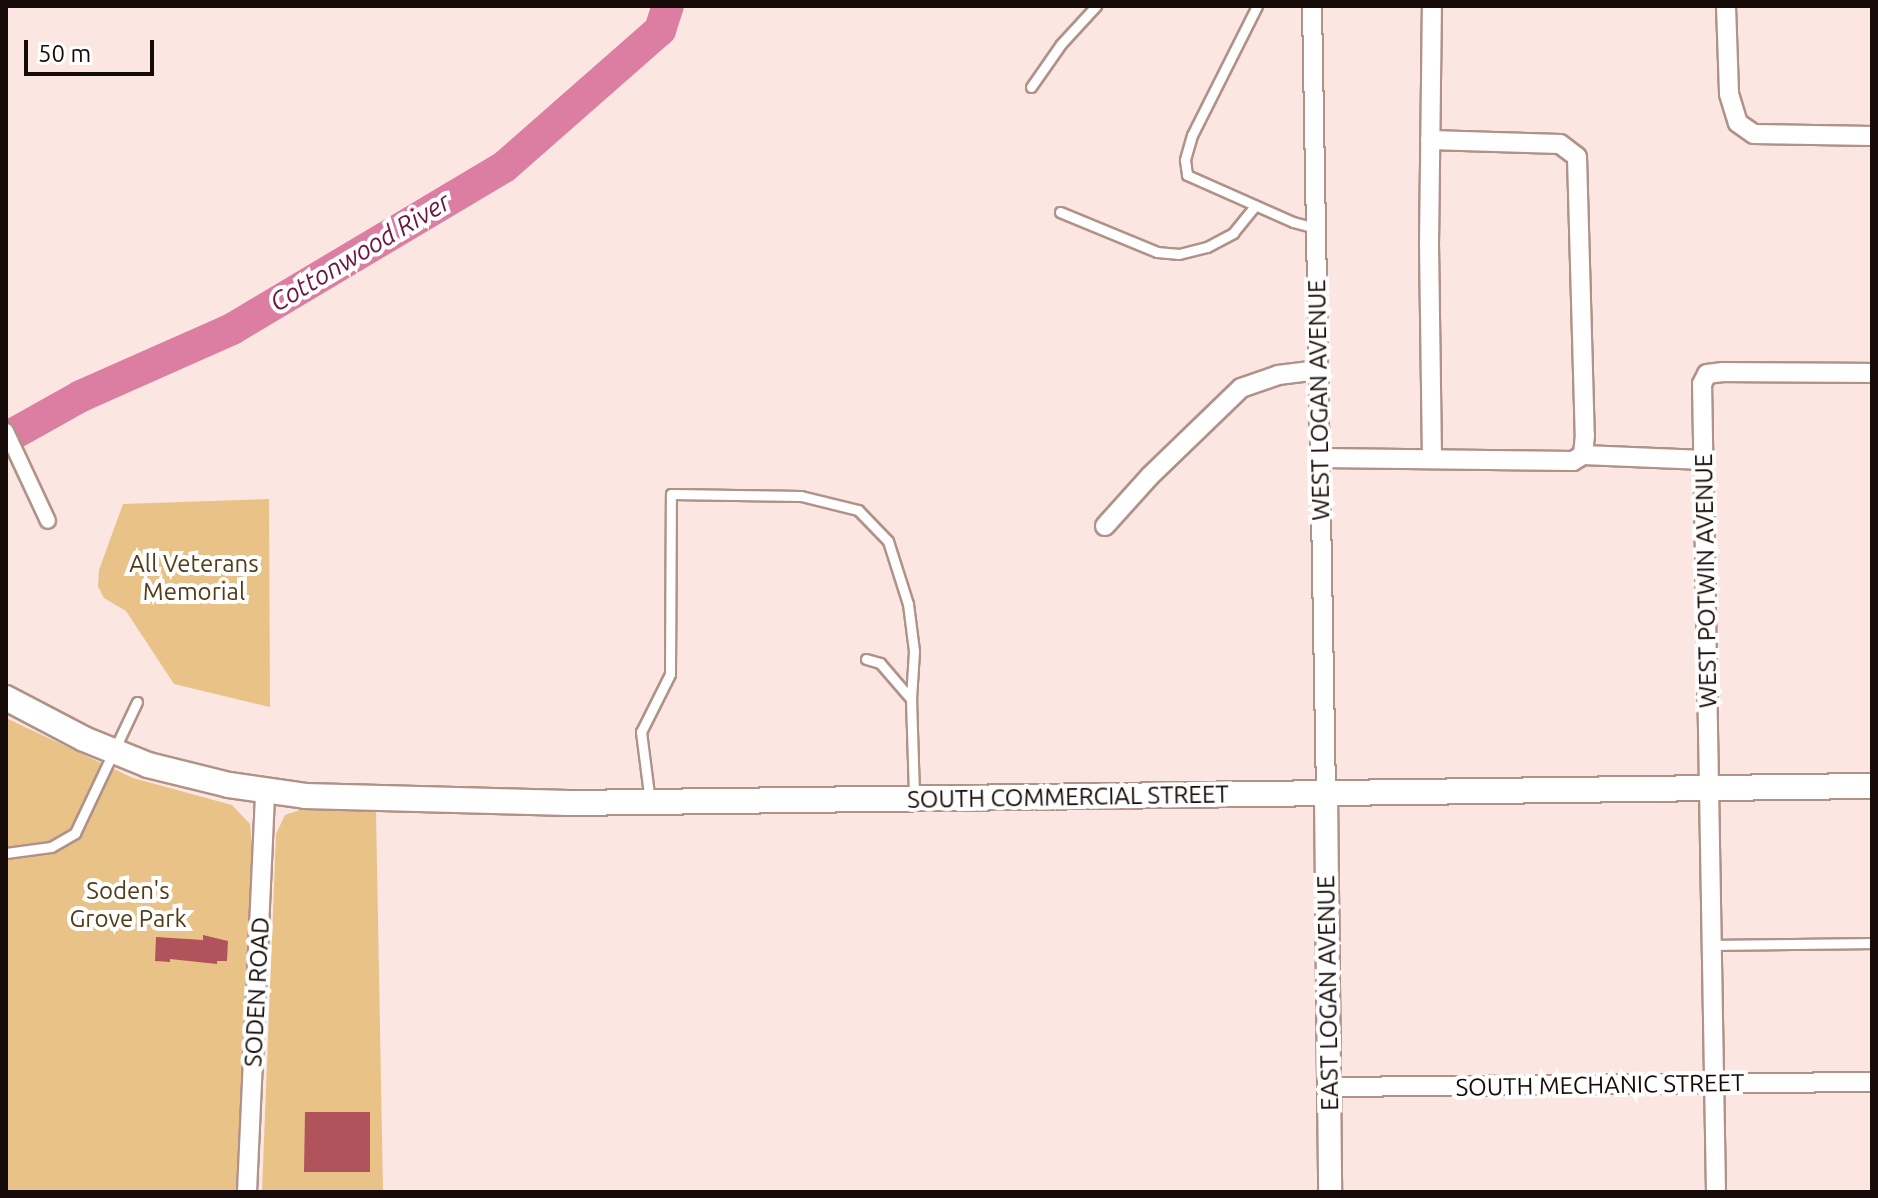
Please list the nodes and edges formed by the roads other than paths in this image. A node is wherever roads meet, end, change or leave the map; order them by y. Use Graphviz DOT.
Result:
graph roads {
  1 [pos="1096,6"];
  2 [pos="1257,6"];
  3 [pos="1312,6"];
  4 [pos="1432,6"];
  5 [pos="1726,6"];
  6 [pos="1031,87"];
  7 [pos="1872,136"];
  8 [pos="1430,140"];
  9 [pos="1255,206"];
  10 [pos="1060,212"];
  11 [pos="1316,228"];
  12 [pos="1319,370"];
  13 [pos="1872,373"];
  14 [pos="6,431"];
  15 [pos="1583,455"];
  16 [pos="1321,458"];
  17 [pos="1432,459"];
  18 [pos="1704,460"];
  19 [pos="48,521"];
  20 [pos="1105,526"];
  21 [pos="866,659"];
  22 [pos="6,698"];
  23 [pos="911,699"];
  24 [pos="137,702"];
  25 [pos="114,751"];
  26 [pos="1872,786"];
  27 [pos="1711,789"];
  28 [pos="265,791"];
  29 [pos="1326,793"];
  30 [pos="914,799"];
  31 [pos="650,802"];
  32 [pos="6,853"];
  33 [pos="1872,943"];
  34 [pos="1713,945"];
  35 [pos="1872,1082"];
  36 [pos="1715,1084"];
  37 [pos="1329,1087"];
  38 [pos="247,1192"];
  39 [pos="1330,1192"];
  40 [pos="1716,1192"];
  1 -- 6 [label="lane"];
  2 -- 9 [label="lane"];
  3 -- 11 [label="street, WEST LOGAN AVENUE"];
  4 -- 8 [label="street"];
  5 -- 7 [label="street"];
  8 -- 15 [label="street"];
  8 -- 17 [label="street"];
  9 -- 10 [label="lane"];
  9 -- 11 [label="lane"];
  11 -- 12 [label="street, WEST LOGAN AVENUE"];
  12 -- 16 [label="street, WEST LOGAN AVENUE"];
  12 -- 20 [label="street"];
  13 -- 18 [label="street, WEST POTWIN AVENUE"];
  14 -- 19 [label="street"];
  15 -- 17 [label="street"];
  15 -- 18 [label="street"];
  16 -- 17 [label="street"];
  16 -- 29 [label="street, WEST LOGAN AVENUE"];
  18 -- 27 [label="street, WEST POTWIN AVENUE"];
  21 -- 23 [label="lane"];
  22 -- 25 [label="main road, SOUTH COMMERCIAL STREET"];
  23 -- 30 [label="lane"];
  23 -- 31 [label="lane"];
  24 -- 25 [label="lane"];
  25 -- 28 [label="main road, SOUTH COMMERCIAL STREET"];
  25 -- 32 [label="lane"];
  26 -- 27 [label="main road, SOUTH COMMERCIAL STREET"];
  27 -- 29 [label="main road, SOUTH COMMERCIAL STREET"];
  27 -- 34 [label="street, WEST POTWIN AVENUE"];
  28 -- 31 [label="main road, SOUTH COMMERCIAL STREET"];
  28 -- 38 [label="street, SODEN ROAD"];
  29 -- 30 [label="main road, SOUTH COMMERCIAL STREET"];
  29 -- 37 [label="street, EAST LOGAN AVENUE"];
  30 -- 31 [label="main road, SOUTH COMMERCIAL STREET"];
  33 -- 34 [label="lane"];
  34 -- 36 [label="street, WEST POTWIN AVENUE"];
  35 -- 36 [label="street, SOUTH MECHANIC STREET"];
  36 -- 37 [label="street, SOUTH MECHANIC STREET"];
  36 -- 40 [label="street, WEST POTWIN AVENUE"];
  37 -- 39 [label="street, EAST LOGAN AVENUE"];
}
